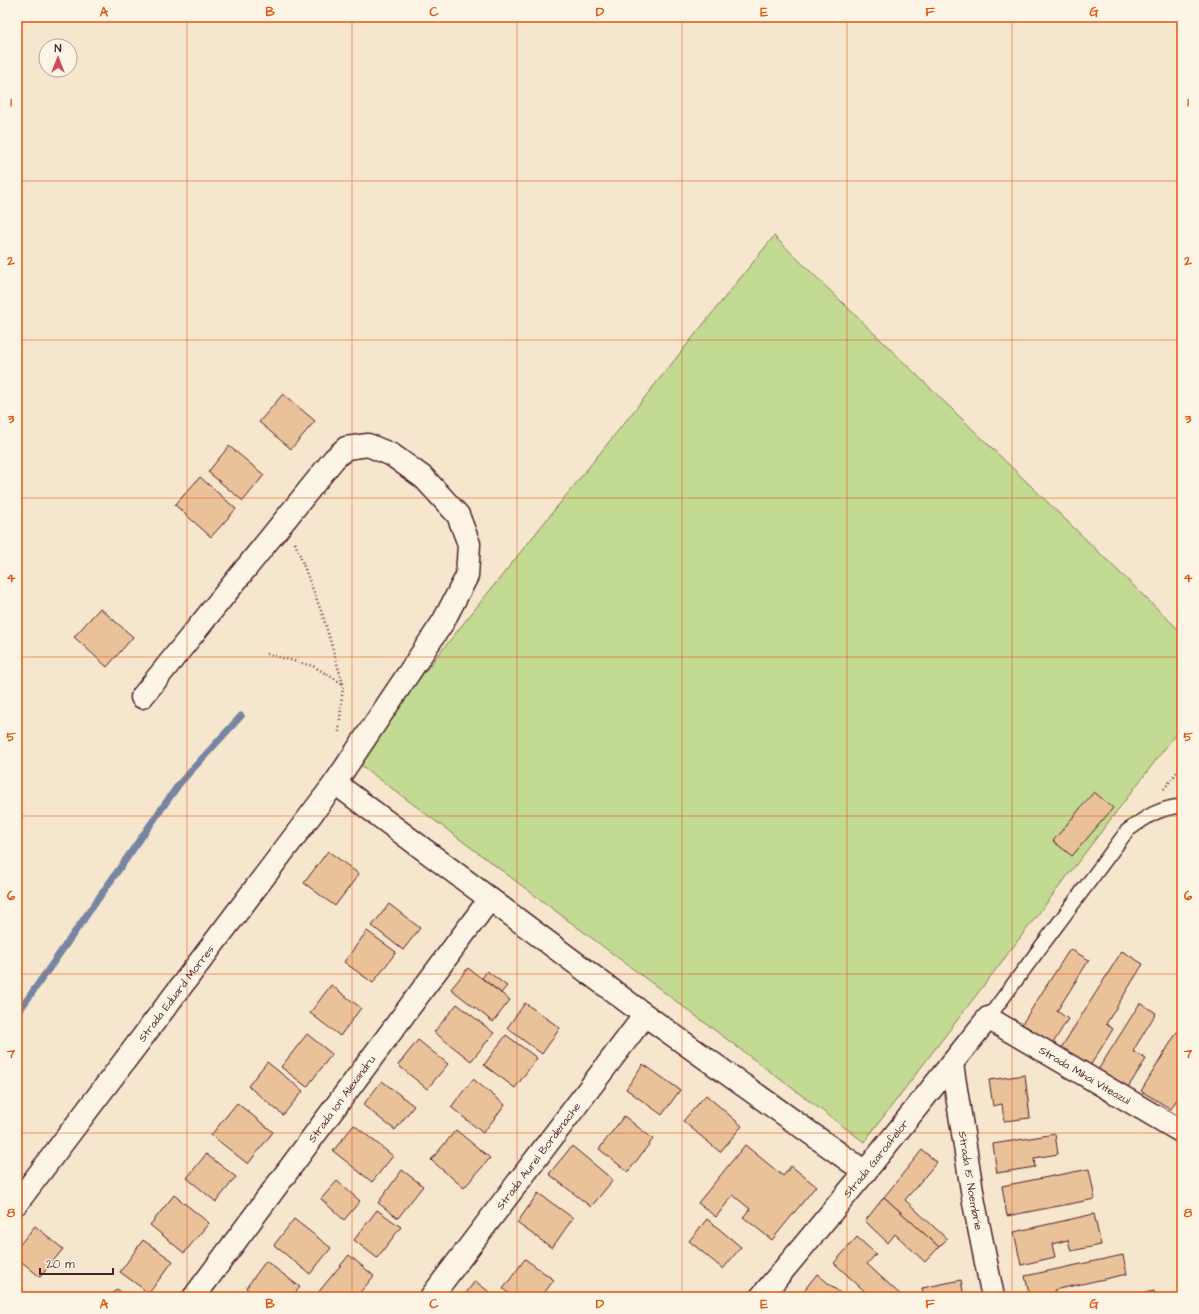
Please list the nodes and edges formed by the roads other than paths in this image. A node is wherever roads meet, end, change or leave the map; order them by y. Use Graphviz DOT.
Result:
graph roads {
  1 [pos="142,697"];
  2 [pos="335,783"];
  3 [pos="1182,806"];
  4 [pos="489,900"];
  5 [pos="645,1015"];
  6 [pos="988,1018"];
  7 [pos="952,1064"];
  8 [pos="1182,1132"];
  9 [pos="865,1172"];
  10 [pos="17,1203"];
  11 [pos="194,1297"];
  12 [pos="431,1297"];
  13 [pos="761,1297"];
  14 [pos="993,1297"];
  1 -- 2 [label="street, Strada Eduard Morres"];
  2 -- 4 [label="street"];
  2 -- 10 [label="street, Strada Eduard Morres"];
  3 -- 6 [label="lane"];
  4 -- 5 [label="street"];
  4 -- 11 [label="street, Strada Ion Alexandru"];
  5 -- 9 [label="street"];
  5 -- 12 [label="street, Strada Aurel Bordenache"];
  6 -- 7 [label="street, Strada Garoafelor"];
  6 -- 8 [label="street, Strada Mihai Viteazul"];
  7 -- 9 [label="street, Strada Garoafelor"];
  7 -- 14 [label="street, Strada 15 Noembrie"];
  9 -- 13 [label="street, Strada Garoafelor"];
}
